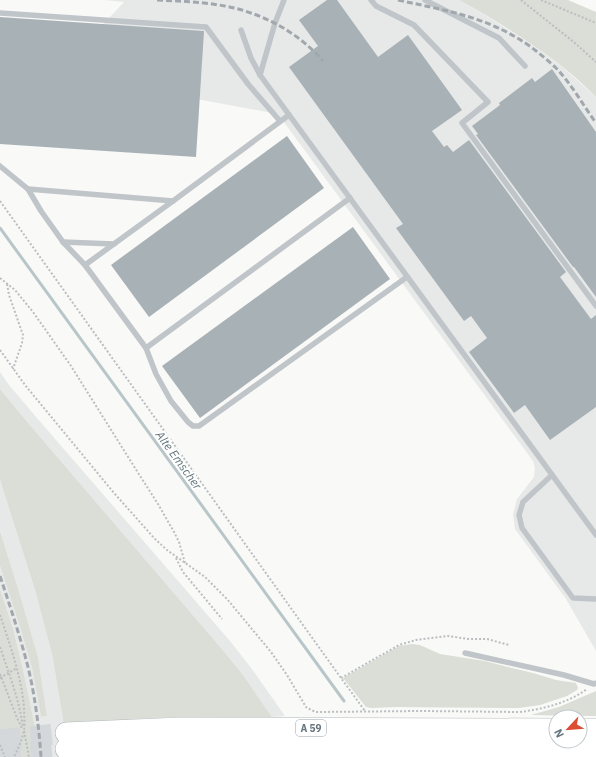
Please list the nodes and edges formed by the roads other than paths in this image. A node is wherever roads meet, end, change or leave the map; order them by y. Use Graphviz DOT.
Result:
graph roads {
  1 [pos="284,0"];
  2 [pos="371,0"];
  3 [pos="425,0"];
  4 [pos="0,12"];
  5 [pos="241,30"];
  6 [pos="525,66"];
  7 [pos="260,75"];
  8 [pos="289,114"];
  9 [pos="280,121"];
  10 [pos="0,166"];
  11 [pos="28,189"];
  12 [pos="350,198"];
  13 [pos="173,201"];
  14 [pos="63,242"];
  15 [pos="114,244"];
  16 [pos="85,265"];
  17 [pos="407,277"];
  18 [pos="596,306"];
  19 [pos="146,348"];
  20 [pos="552,474"];
  21 [pos="596,535"];
  22 [pos="596,599"];
  23 [pos="465,653"];
  24 [pos="595,683"];
  25 [pos="548,729"];
  26 [pos="548,748"];
  1 -- 7 [label="lane"];
  2 -- 18 [label="lane"];
  3 -- 6 [label="lane"];
  4 -- 9 [label="lane"];
  5 -- 7 [label="lane"];
  7 -- 8 [label="lane"];
  8 -- 9 [label="lane"];
  8 -- 12 [label="lane"];
  9 -- 13 [label="lane"];
  10 -- 11 [label="lane"];
  11 -- 13 [label="lane"];
  11 -- 14 [label="lane"];
  12 -- 17 [label="lane"];
  12 -- 19 [label="lane"];
  13 -- 15 [label="lane"];
  14 -- 15 [label="lane"];
  14 -- 16 [label="lane"];
  15 -- 16 [label="lane"];
  16 -- 19 [label="lane"];
  17 -- 19 [label="lane"];
  17 -- 20 [label="lane"];
  20 -- 21 [label="lane"];
  20 -- 22 [label="lane"];
  23 -- 24 [label="lane"];
  25 -- 26 [label="highway, A 59"];
}
